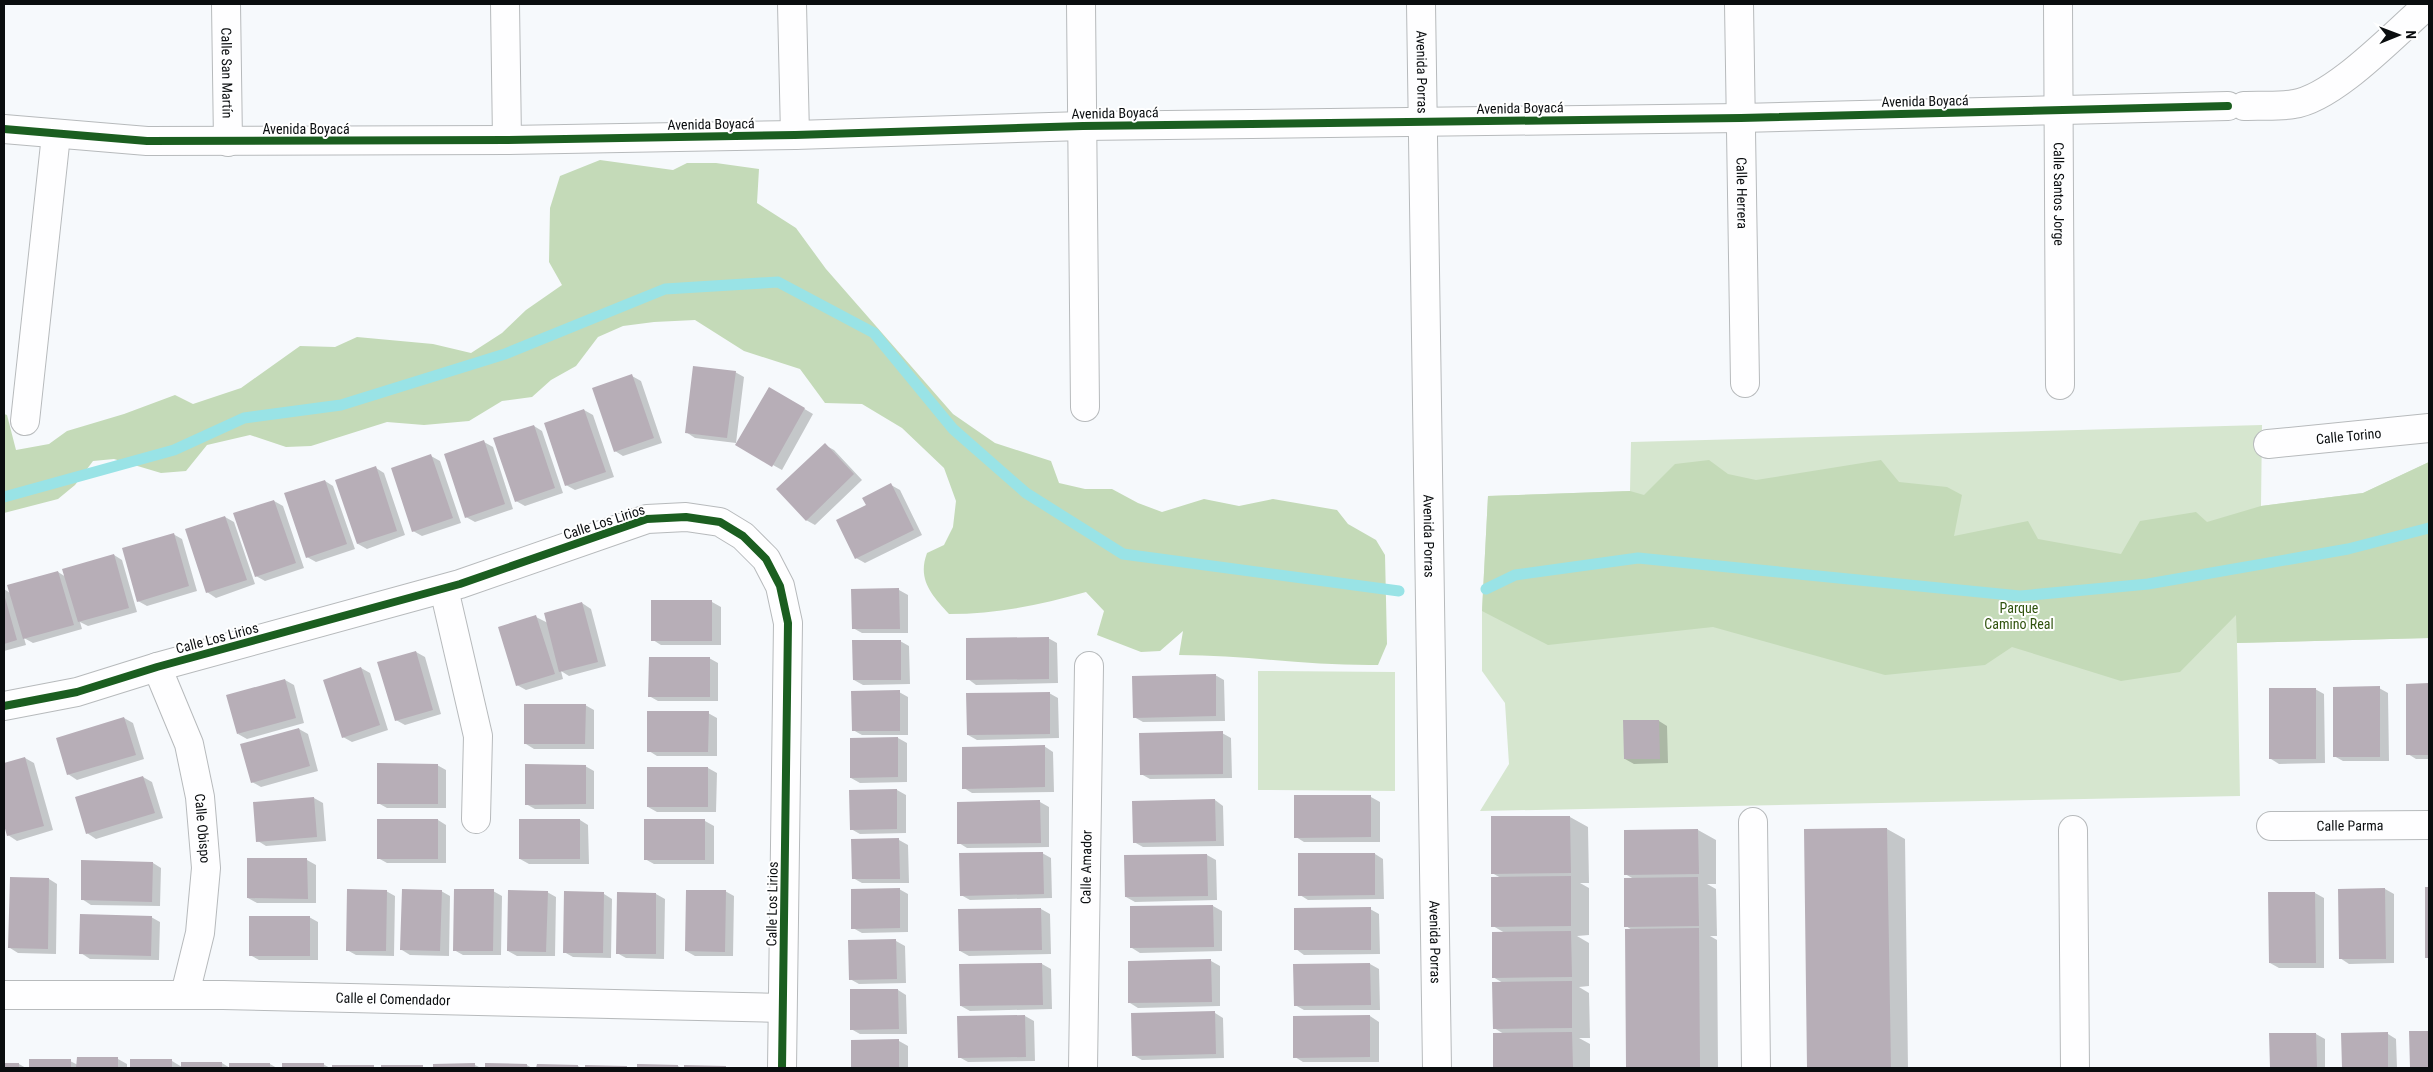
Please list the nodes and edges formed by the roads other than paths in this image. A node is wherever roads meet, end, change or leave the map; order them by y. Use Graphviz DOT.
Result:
graph roads {
  1 [pos="226,4"];
  2 [pos="505,4"];
  3 [pos="792,4"];
  4 [pos="1081,4"];
  5 [pos="1422,4"];
  6 [pos="1740,4"];
  7 [pos="2058,4"];
  8 [pos="2428,4"];
  9 [pos="2059,110"];
  10 [pos="1741,118"];
  11 [pos="1423,122"];
  12 [pos="1083,126"];
  13 [pos="4,129"];
  14 [pos="56,135"];
  15 [pos="795,135"];
  16 [pos="507,140"];
  17 [pos="228,142"];
  18 [pos="1745,383"];
  19 [pos="2060,385"];
  20 [pos="1085,407"];
  21 [pos="26,421"];
  22 [pos="2429,428"];
  23 [pos="2268,444"];
  24 [pos="444,588"];
  25 [pos="1089,666"];
  26 [pos="157,667"];
  27 [pos="4,706"];
  28 [pos="476,819"];
  29 [pos="1753,822"];
  30 [pos="2429,825"];
  31 [pos="2271,826"];
  32 [pos="2073,830"];
  33 [pos="185,994"];
  34 [pos="4,995"];
  35 [pos="782,1008"];
  36 [pos="782,1068"];
  37 [pos="1083,1068"];
  38 [pos="1437,1068"];
  39 [pos="1756,1068"];
  40 [pos="2075,1068"];
  1 -- 17 [label="street, Calle San Martín"];
  2 -- 16 [label="street"];
  3 -- 15 [label="street"];
  4 -- 12 [label="street"];
  5 -- 11 [label="street, Avenida Porras"];
  6 -- 10 [label="street, Calle Herrera"];
  7 -- 9 [label="street, Calle Santos Jorge"];
  8 -- 9 [label="street, Avenida Boyacá"];
  9 -- 10 [label="street, Avenida Boyacá"];
  9 -- 19 [label="street, Calle Santos Jorge"];
  10 -- 11 [label="street, Avenida Boyacá"];
  10 -- 18 [label="street, Calle Herrera"];
  11 -- 12 [label="street, Avenida Boyacá"];
  11 -- 38 [label="street, Avenida Porras"];
  12 -- 15 [label="street, Avenida Boyacá"];
  12 -- 20 [label="street"];
  13 -- 14 [label="street, Avenida Boyacá"];
  14 -- 17 [label="street, Avenida Boyacá"];
  14 -- 21 [label="street"];
  15 -- 16 [label="street, Avenida Boyacá"];
  16 -- 17 [label="street, Avenida Boyacá"];
  22 -- 23 [label="street, Calle Torino"];
  24 -- 26 [label="street, Calle Los Lirios"];
  24 -- 28 [label="street"];
  24 -- 35 [label="street, Calle Los Lirios"];
  25 -- 37 [label="street, Calle Amador"];
  26 -- 27 [label="street, Calle Los Lirios"];
  26 -- 33 [label="street, Calle Obispo"];
  29 -- 39 [label="street"];
  30 -- 31 [label="street, Calle Parma"];
  32 -- 40 [label="street"];
  33 -- 34 [label="street, Calle el Comendador"];
  33 -- 35 [label="street, Calle el Comendador"];
  35 -- 36 [label="street, Calle Los Lirios"];
}
